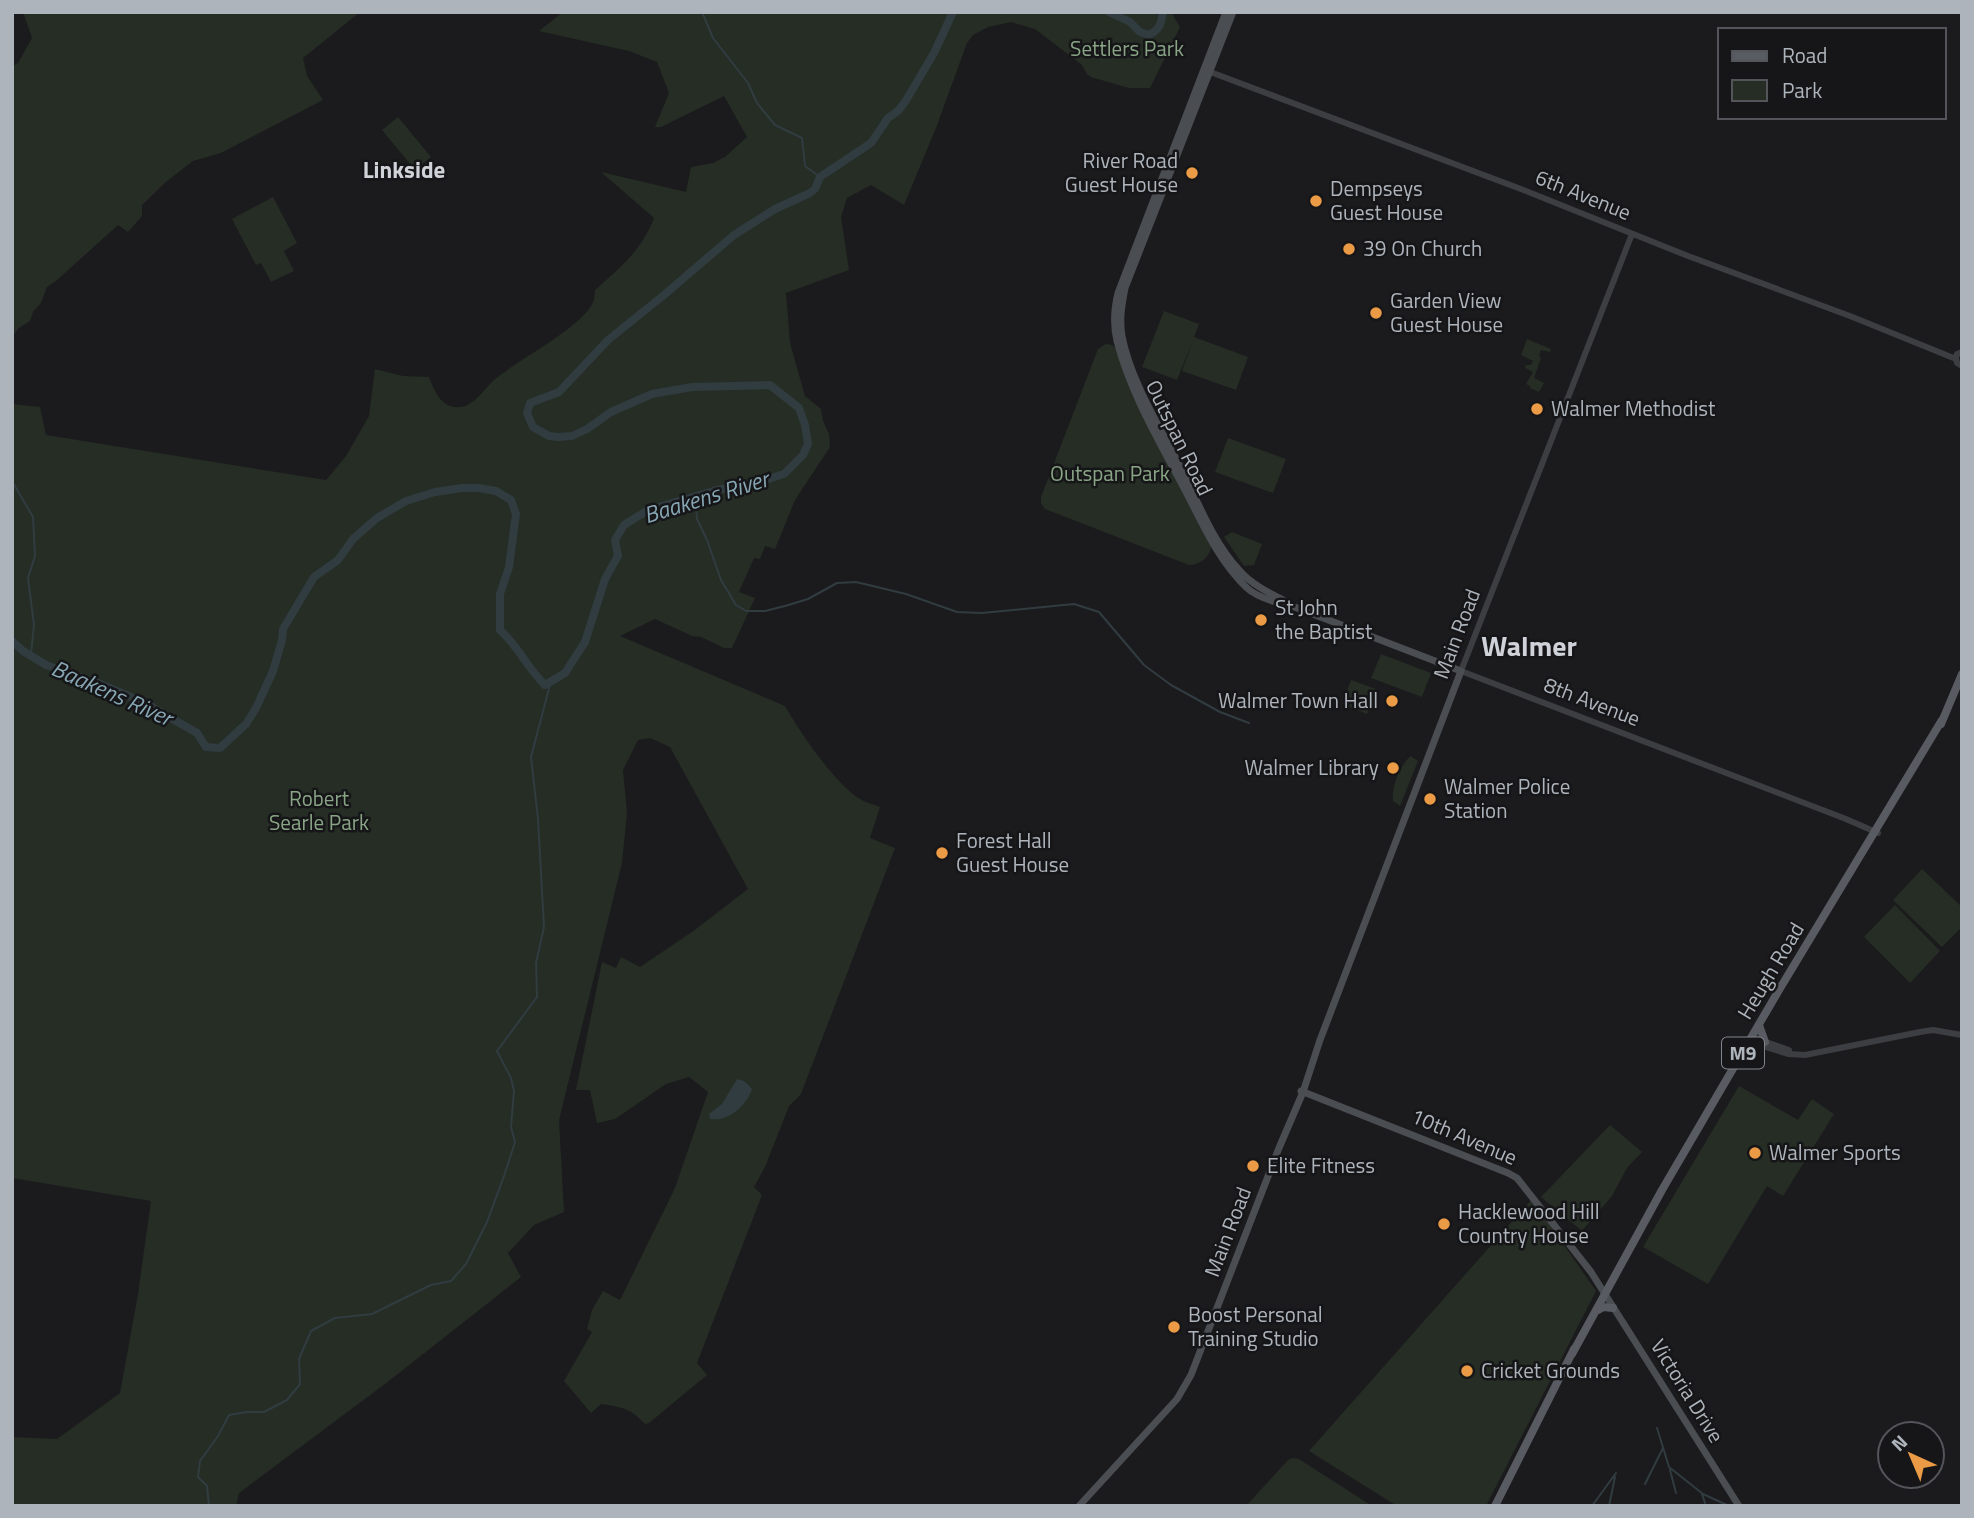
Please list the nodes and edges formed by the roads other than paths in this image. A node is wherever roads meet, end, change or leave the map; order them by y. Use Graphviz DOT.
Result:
graph roads {
  1 [pos="1226,12"];
  2 [pos="1233,12"];
  3 [pos="1220,36"];
  4 [pos="1206,71"];
  5 [pos="1632,234"];
  6 [pos="1956,355"];
  7 [pos="1962,366"];
  8 [pos="1254,588"];
  9 [pos="1461,671"];
  10 [pos="1962,674"];
  11 [pos="1877,832"];
  12 [pos="1759,1025"];
  13 [pos="1962,1035"];
  14 [pos="1751,1039"];
  15 [pos="1765,1042"];
  16 [pos="1818,1053"];
  17 [pos="1301,1091"];
  18 [pos="1604,1293"];
  19 [pos="1613,1308"];
  20 [pos="1598,1310"];
  21 [pos="1573,1354"];
  22 [pos="1079,1506"];
  23 [pos="1497,1506"];
  24 [pos="1739,1506"];
  1 -- 3 [label="main road"];
  2 -- 3 [label="main road"];
  3 -- 4 [label="main road, Outspan Road"];
  4 -- 5 [label="street, 6th Avenue"];
  4 -- 8 [label="main road, Outspan Road"];
  5 -- 6 [label="street, 6th Avenue"];
  5 -- 9 [label="street, Main Road"];
  6 -- 7 [label="street, 6th Avenue"];
  8 -- 9 [label="main road, 8th Avenue"];
  9 -- 11 [label="street, 8th Avenue"];
  9 -- 17 [label="main road, Main Road"];
  10 -- 11 [label="main road, Heugh Road / M9"];
  11 -- 12 [label="main road, Heugh Road / M9"];
  12 -- 14 [label="main road, Heugh Road / M9"];
  12 -- 15 [label="main road"];
  13 -- 16 [label="street"];
  14 -- 15 [label="street"];
  14 -- 16 [label="street"];
  14 -- 18 [label="main road, Heugh Road / M9"];
  15 -- 16 [label="street"];
  17 -- 18 [label="main road, 10th Avenue"];
  17 -- 22 [label="main road, Main Road"];
  18 -- 19 [label="main road, Victoria Drive"];
  18 -- 20 [label="main road, M9"];
  18 -- 21 [label="main road, M9"];
  19 -- 20 [label="main road"];
  19 -- 24 [label="main road, Victoria Drive"];
  20 -- 21 [label="main road, M9"];
  21 -- 23 [label="main road, M9"];
}
